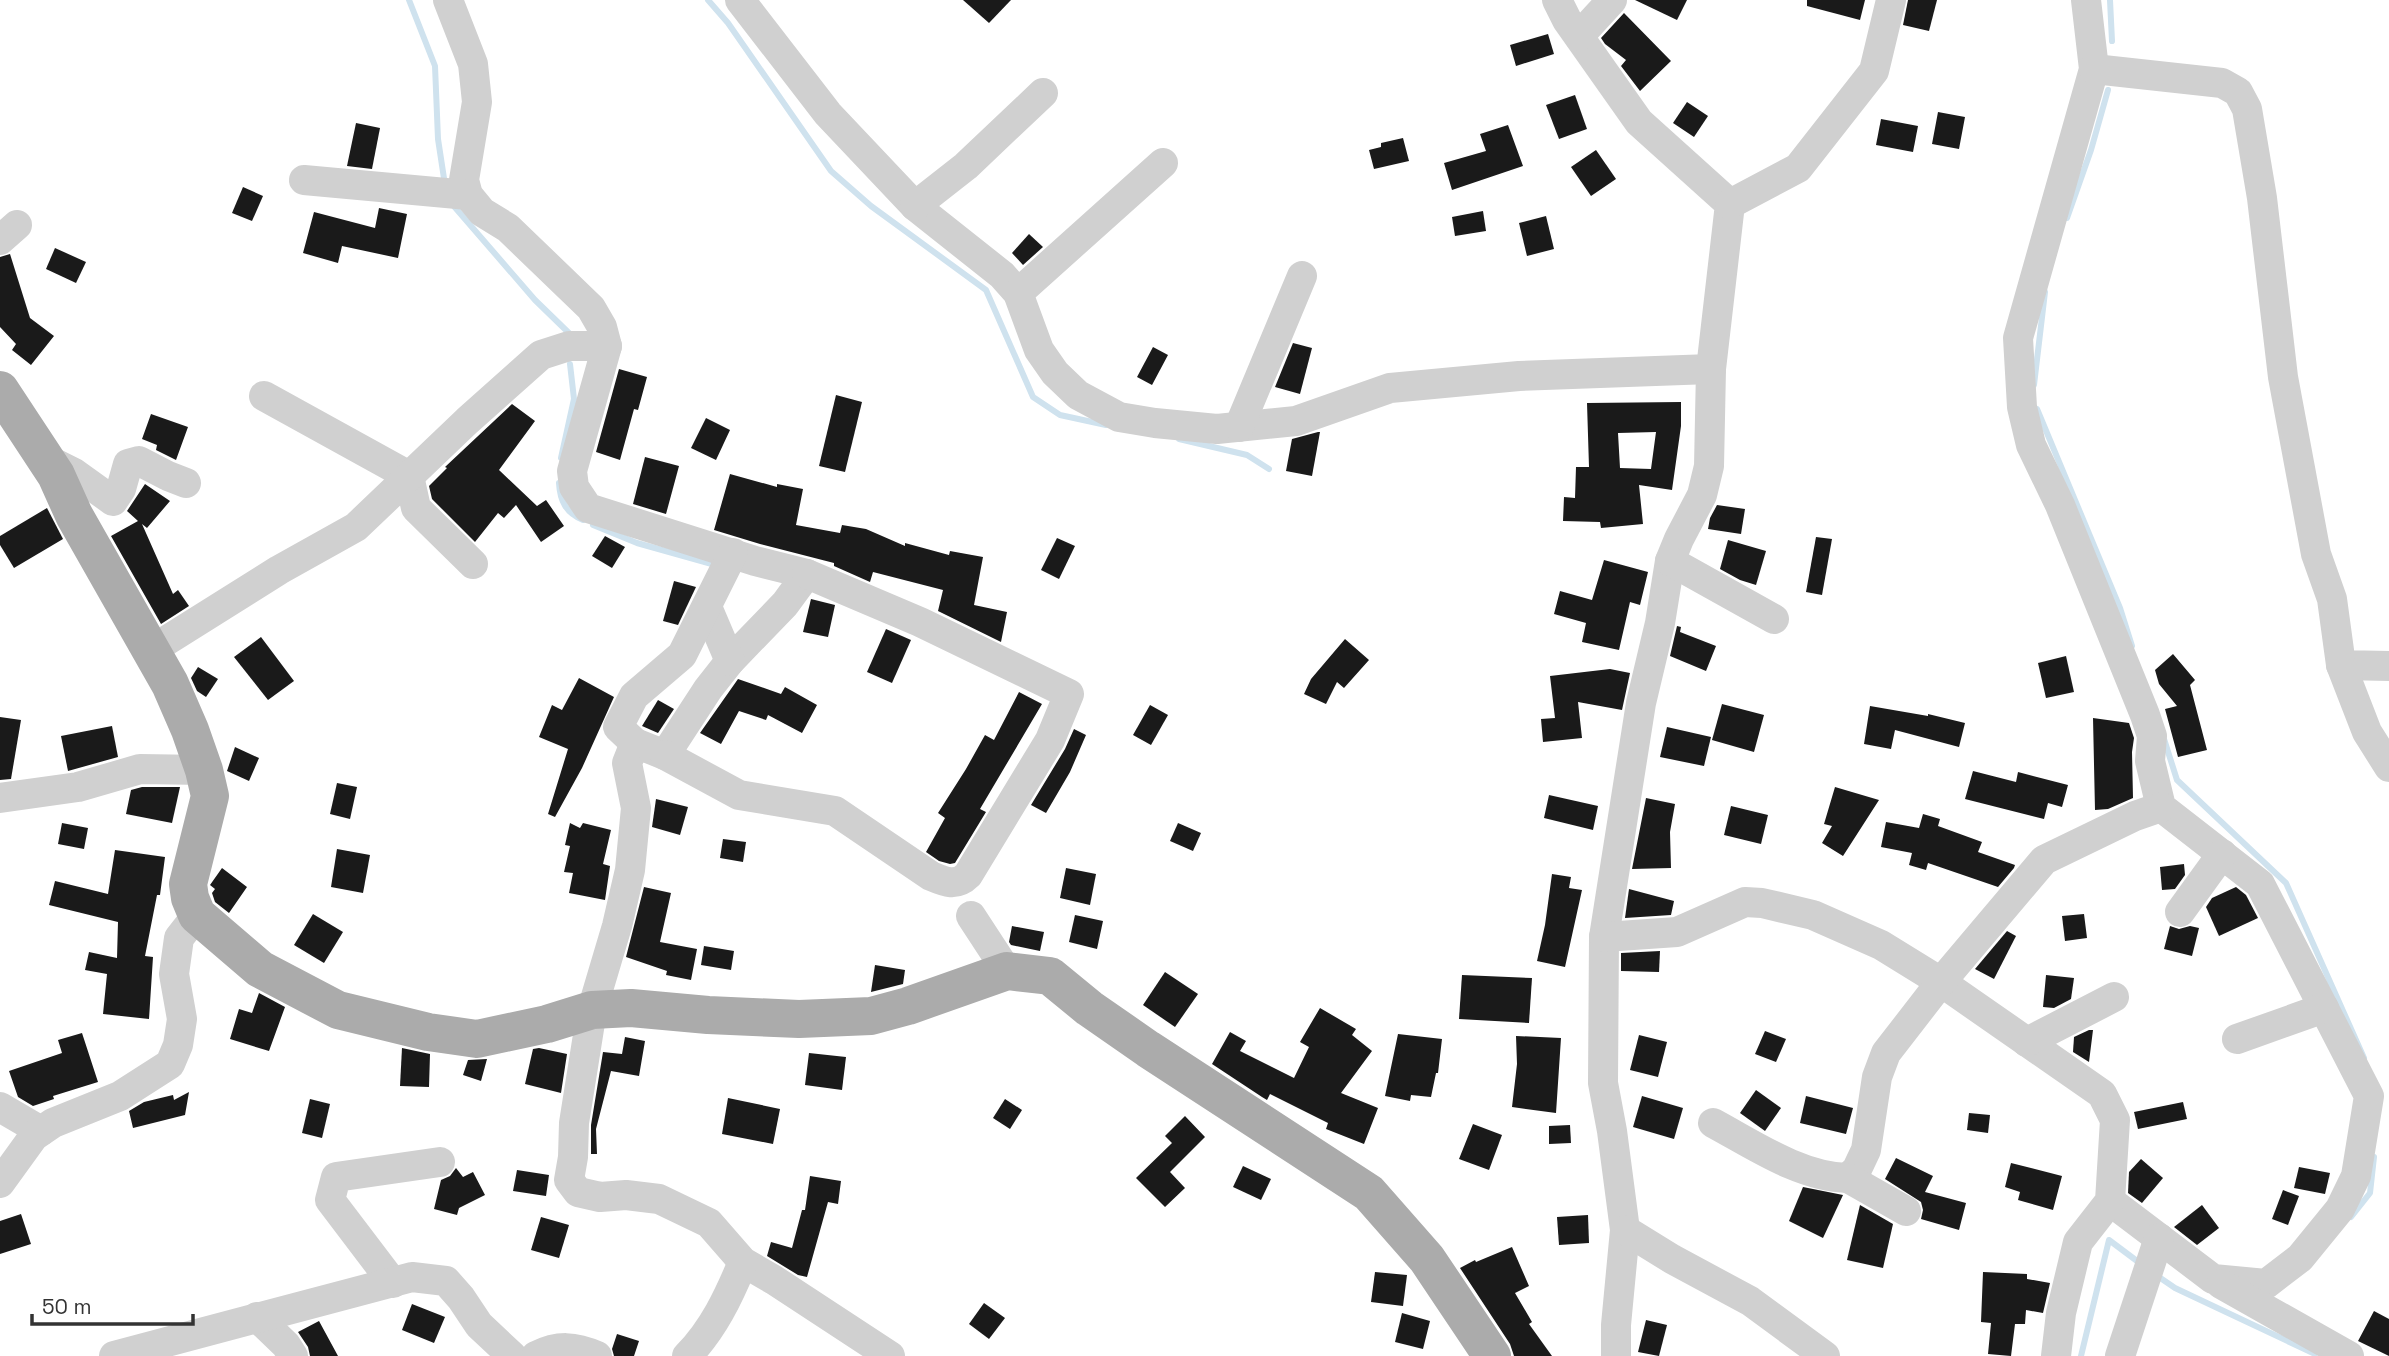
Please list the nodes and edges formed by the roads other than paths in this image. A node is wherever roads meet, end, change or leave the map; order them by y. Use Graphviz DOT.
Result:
graph roads {
  1 [pos="447,0"];
  2 [pos="740,0"];
  3 [pos="1557,0"];
  4 [pos="1612,0"];
  5 [pos="1891,0"];
  6 [pos="2086,0"];
  7 [pos="1579,36"];
  8 [pos="2094,68"];
  9 [pos="1044,93"];
  10 [pos="1163,163"];
  11 [pos="304,180"];
  12 [pos="468,195"];
  13 [pos="1730,204"];
  14 [pos="915,206"];
  15 [pos="1301,276"];
  16 [pos="1018,293"];
  17 [pos="607,346"];
  18 [pos="1711,369"];
  19 [pos="0,390"];
  20 [pos="264,396"];
  21 [pos="1240,426"];
  22 [pos="46,459"];
  23 [pos="409,476"];
  24 [pos="186,483"];
  25 [pos="733,553"];
  26 [pos="1670,561"];
  27 [pos="473,564"];
  28 [pos="807,574"];
  29 [pos="707,607"];
  30 [pos="1774,619"];
  31 [pos="150,651"];
  32 [pos="730,662"];
  33 [pos="2341,665"];
  34 [pos="2389,666"];
  35 [pos="635,743"];
  36 [pos="665,755"];
  37 [pos="2389,767"];
  38 [pos="204,770"];
  39 [pos="0,797"];
  40 [pos="2161,807"];
  41 [pos="2222,854"];
  42 [pos="2180,912"];
  43 [pos="197,915"];
  44 [pos="971,916"];
  45 [pos="1604,937"];
  46 [pos="1007,971"];
  47 [pos="1941,982"];
  48 [pos="2114,997"];
  49 [pos="2324,1008"];
  50 [pos="592,1010"];
  51 [pos="2237,1039"];
  52 [pos="2027,1042"];
  53 [pos="0,1107"];
  54 [pos="1713,1123"];
  55 [pos="41,1131"];
  56 [pos="440,1162"];
  57 [pos="1848,1178"];
  58 [pos="0,1183"];
  59 [pos="2110,1201"];
  60 [pos="1906,1211"];
  61 [pos="1625,1230"];
  62 [pos="2159,1238"];
  63 [pos="743,1262"];
  64 [pos="2213,1279"];
  65 [pos="393,1283"];
  66 [pos="257,1317"];
  67 [pos="114,1356"];
  68 [pos="293,1356"];
  69 [pos="512,1356"];
  70 [pos="536,1356"];
  71 [pos="597,1356"];
  72 [pos="687,1356"];
  73 [pos="890,1356"];
  74 [pos="1492,1356"];
  75 [pos="1616,1356"];
  76 [pos="1825,1356"];
  77 [pos="2056,1356"];
  78 [pos="2120,1356"];
  79 [pos="2349,1356"];
  1 -- 12 [label="street"];
  2 -- 14 [label="street"];
  3 -- 7 [label="street"];
  4 -- 7 [label="street"];
  5 -- 13 [label="street"];
  6 -- 8 [label="street"];
  7 -- 13 [label="street"];
  8 -- 33 [label="street"];
  8 -- 40 [label="street"];
  9 -- 14 [label="street"];
  10 -- 16 [label="street"];
  11 -- 12 [label="street"];
  12 -- 17 [label="street"];
  13 -- 18 [label="street"];
  14 -- 16 [label="street"];
  15 -- 21 [label="street"];
  16 -- 21 [label="street"];
  17 -- 23 [label="street"];
  17 -- 25 [label="street"];
  18 -- 21 [label="street"];
  18 -- 26 [label="street"];
  19 -- 22 [label="main road"];
  20 -- 23 [label="street"];
  22 -- 24 [label="street"];
  22 -- 31 [label="main road"];
  23 -- 27 [label="street"];
  23 -- 31 [label="street"];
  25 -- 28 [label="street"];
  25 -- 29 [label="street"];
  26 -- 30 [label="street"];
  26 -- 45 [label="street"];
  28 -- 32 [label="street"];
  28 -- 36 [label="street"];
  29 -- 32 [label="street"];
  29 -- 35 [label="street"];
  31 -- 38 [label="main road"];
  32 -- 36 [label="street"];
  33 -- 34 [label="street"];
  33 -- 37 [label="street"];
  35 -- 36 [label="street"];
  35 -- 50 [label="street"];
  38 -- 39 [label="street"];
  38 -- 43 [label="main road"];
  40 -- 41 [label="street"];
  40 -- 47 [label="street"];
  41 -- 42 [label="street"];
  41 -- 49 [label="street"];
  43 -- 50 [label="main road"];
  43 -- 55 [label="street"];
  44 -- 46 [label="street"];
  45 -- 47 [label="street"];
  45 -- 61 [label="street"];
  46 -- 50 [label="main road"];
  46 -- 74 [label="main road"];
  47 -- 52 [label="street"];
  47 -- 57 [label="street"];
  48 -- 52 [label="street"];
  49 -- 51 [label="street"];
  49 -- 64 [label="street"];
  50 -- 63 [label="street"];
  52 -- 59 [label="street"];
  53 -- 55 [label="street"];
  54 -- 57 [label="street"];
  55 -- 58 [label="street"];
  56 -- 65 [label="street"];
  57 -- 60 [label="street"];
  59 -- 62 [label="street"];
  59 -- 77 [label="street"];
  61 -- 75 [label="street"];
  61 -- 76 [label="street"];
  62 -- 64 [label="street"];
  62 -- 78 [label="street"];
  63 -- 72 [label="street"];
  63 -- 73 [label="street"];
  64 -- 79 [label="street"];
  65 -- 66 [label="street"];
  65 -- 69 [label="street"];
  66 -- 67 [label="street"];
  66 -- 68 [label="street"];
  70 -- 71 [label="street"];
}
